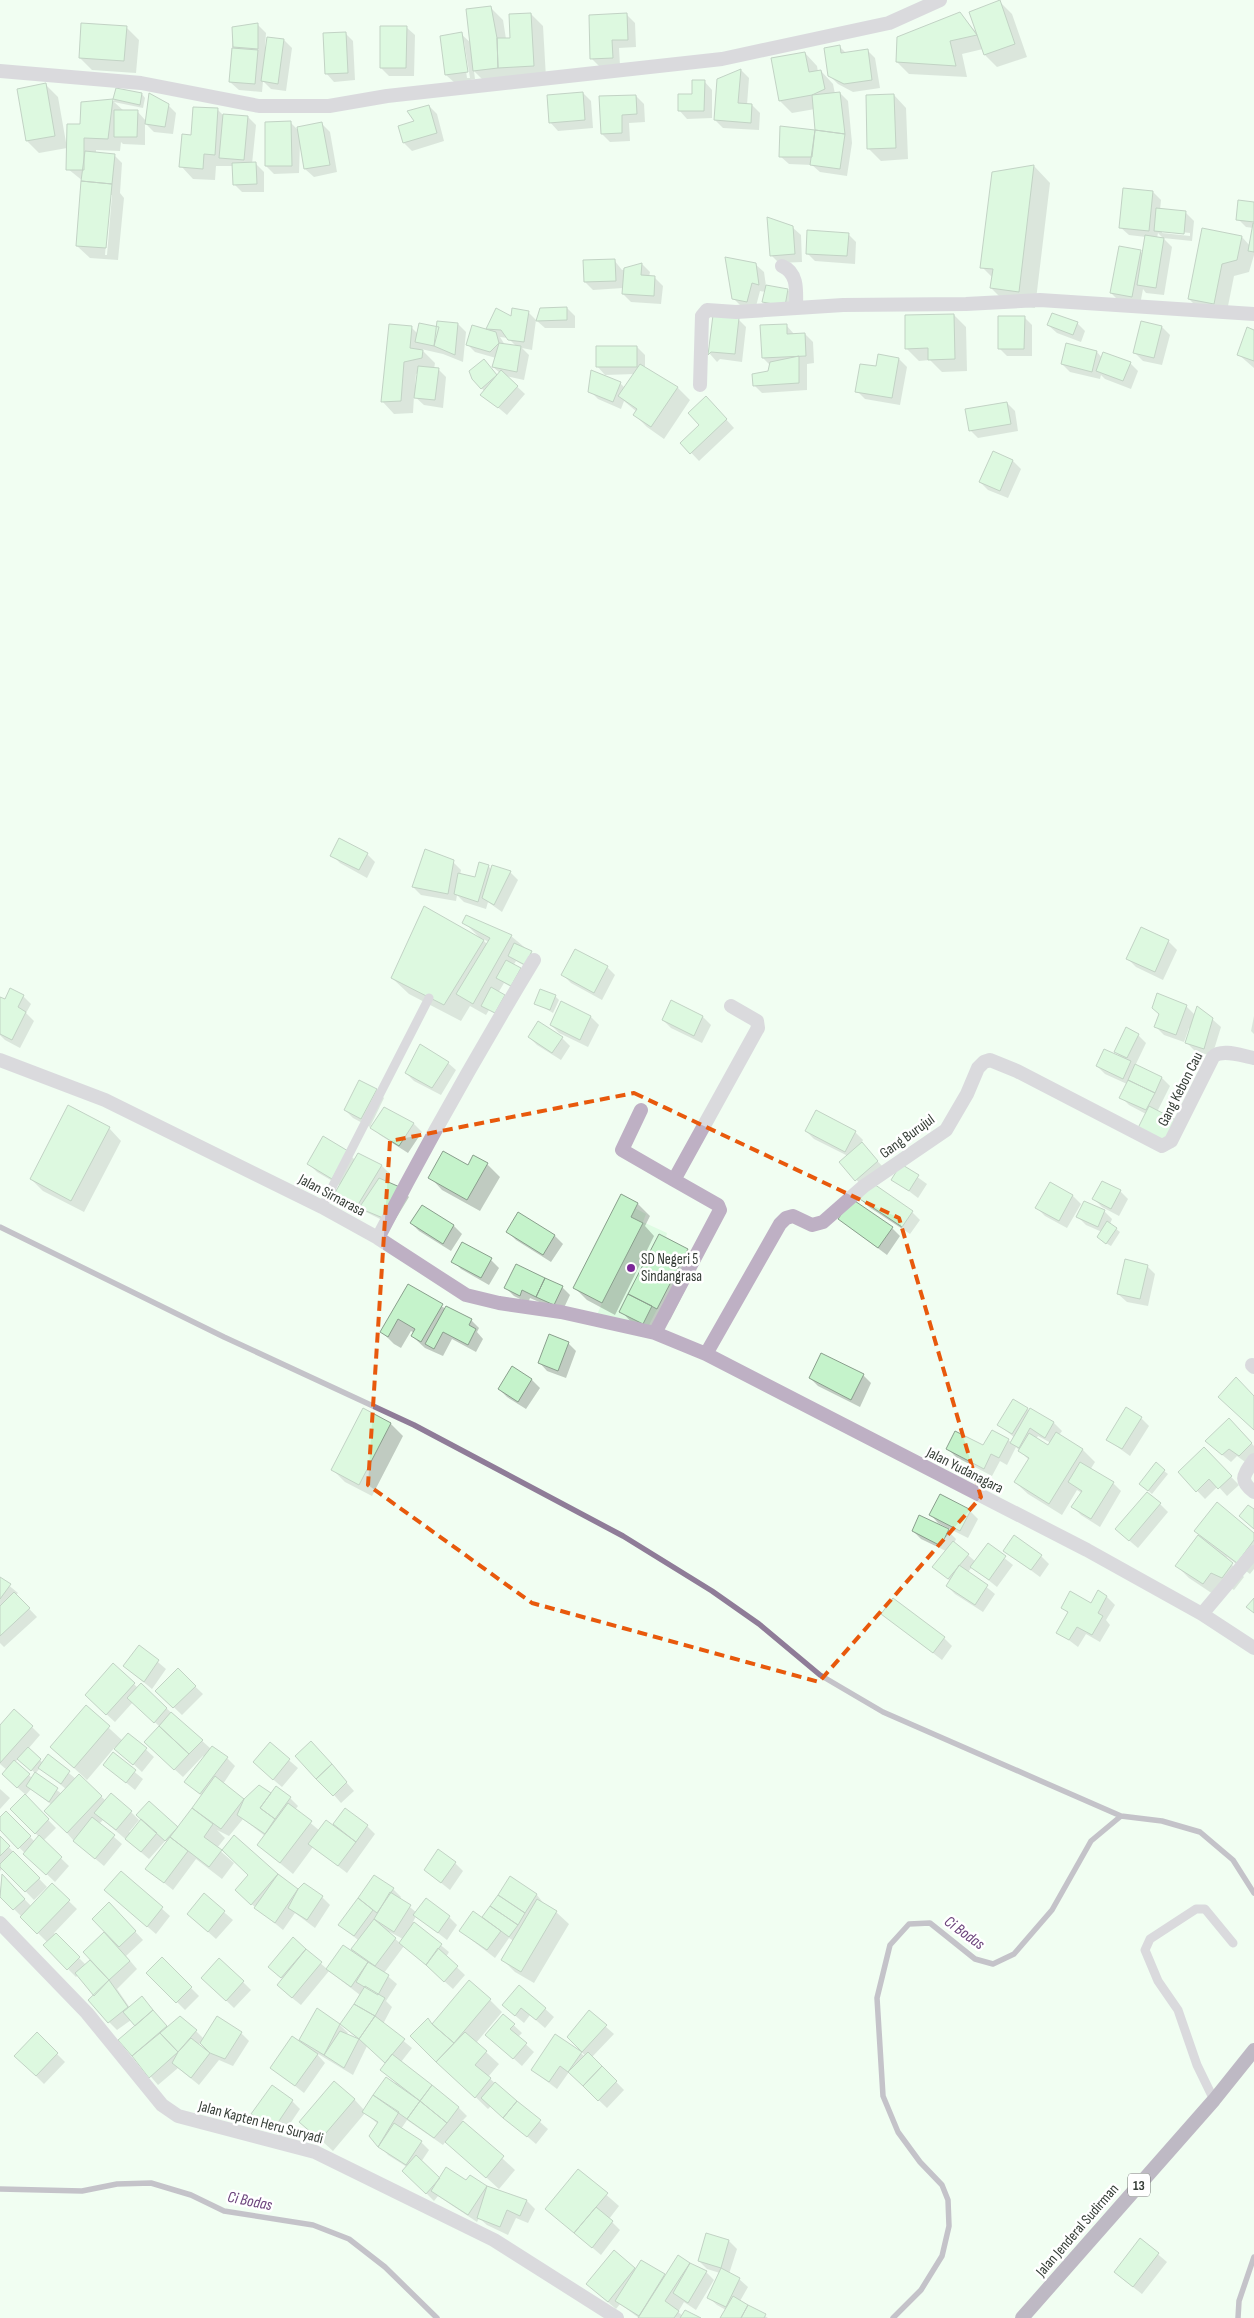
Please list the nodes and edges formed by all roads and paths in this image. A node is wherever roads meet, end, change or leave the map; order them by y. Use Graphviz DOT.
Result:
graph roads {
  1 [pos="940,0"];
  2 [pos="0,70"];
  3 [pos="782,266"];
  4 [pos="796,308"];
  5 [pos="1254,314"];
  6 [pos="700,385"];
  7 [pos="534,960"];
  8 [pos="429,998"];
  9 [pos="731,1006"];
  10 [pos="1254,1058"];
  11 [pos="0,1060"];
  12 [pos="641,1110"];
  13 [pos="1167,1145"];
  14 [pos="674,1180"];
  15 [pos="322,1207"];
  16 [pos="378,1238"];
  17 [pos="655,1333"];
  18 [pos="706,1354"];
  19 [pos="1254,1460"];
  20 [pos="1254,1492"];
  21 [pos="1254,1552"];
  22 [pos="1202,1614"];
  23 [pos="1254,1648"];
  24 [pos="0,1923"];
  25 [pos="1233,1943"];
  26 [pos="1254,2050"];
  27 [pos="1214,2100"];
  28 [pos="617,2318"];
  29 [pos="1022,2318"];
  1 -- 2 [label="street"];
  3 -- 4 [label="street"];
  4 -- 5 [label="street"];
  4 -- 6 [label="street"];
  7 -- 16 [label="street"];
  8 -- 15 [label="lane"];
  9 -- 14 [label="street"];
  10 -- 13 [label="street, Gang Kebon Cau"];
  11 -- 15 [label="street, Jalan Sirnarasa"];
  12 -- 14 [label="street"];
  13 -- 18 [label="street, Gang Burujul"];
  14 -- 17 [label="street"];
  15 -- 16 [label="street, Jalan Sirnarasa"];
  16 -- 17 [label="street, Jalan Sirnarasa"];
  17 -- 18 [label="street, Jalan Yudanagara"];
  18 -- 22 [label="street, Jalan Yudanagara"];
  19 -- 20 [label="street"];
  21 -- 22 [label="street"];
  22 -- 23 [label="street, Jalan Yudanagara"];
  24 -- 28 [label="street, Jalan Kapten Heru Suryadi"];
  25 -- 27 [label="lane"];
  26 -- 27 [label="highway, Jalan Jenderal Sudirman / 13"];
  27 -- 29 [label="highway, Jalan Jenderal Sudirman / 13"];
}
